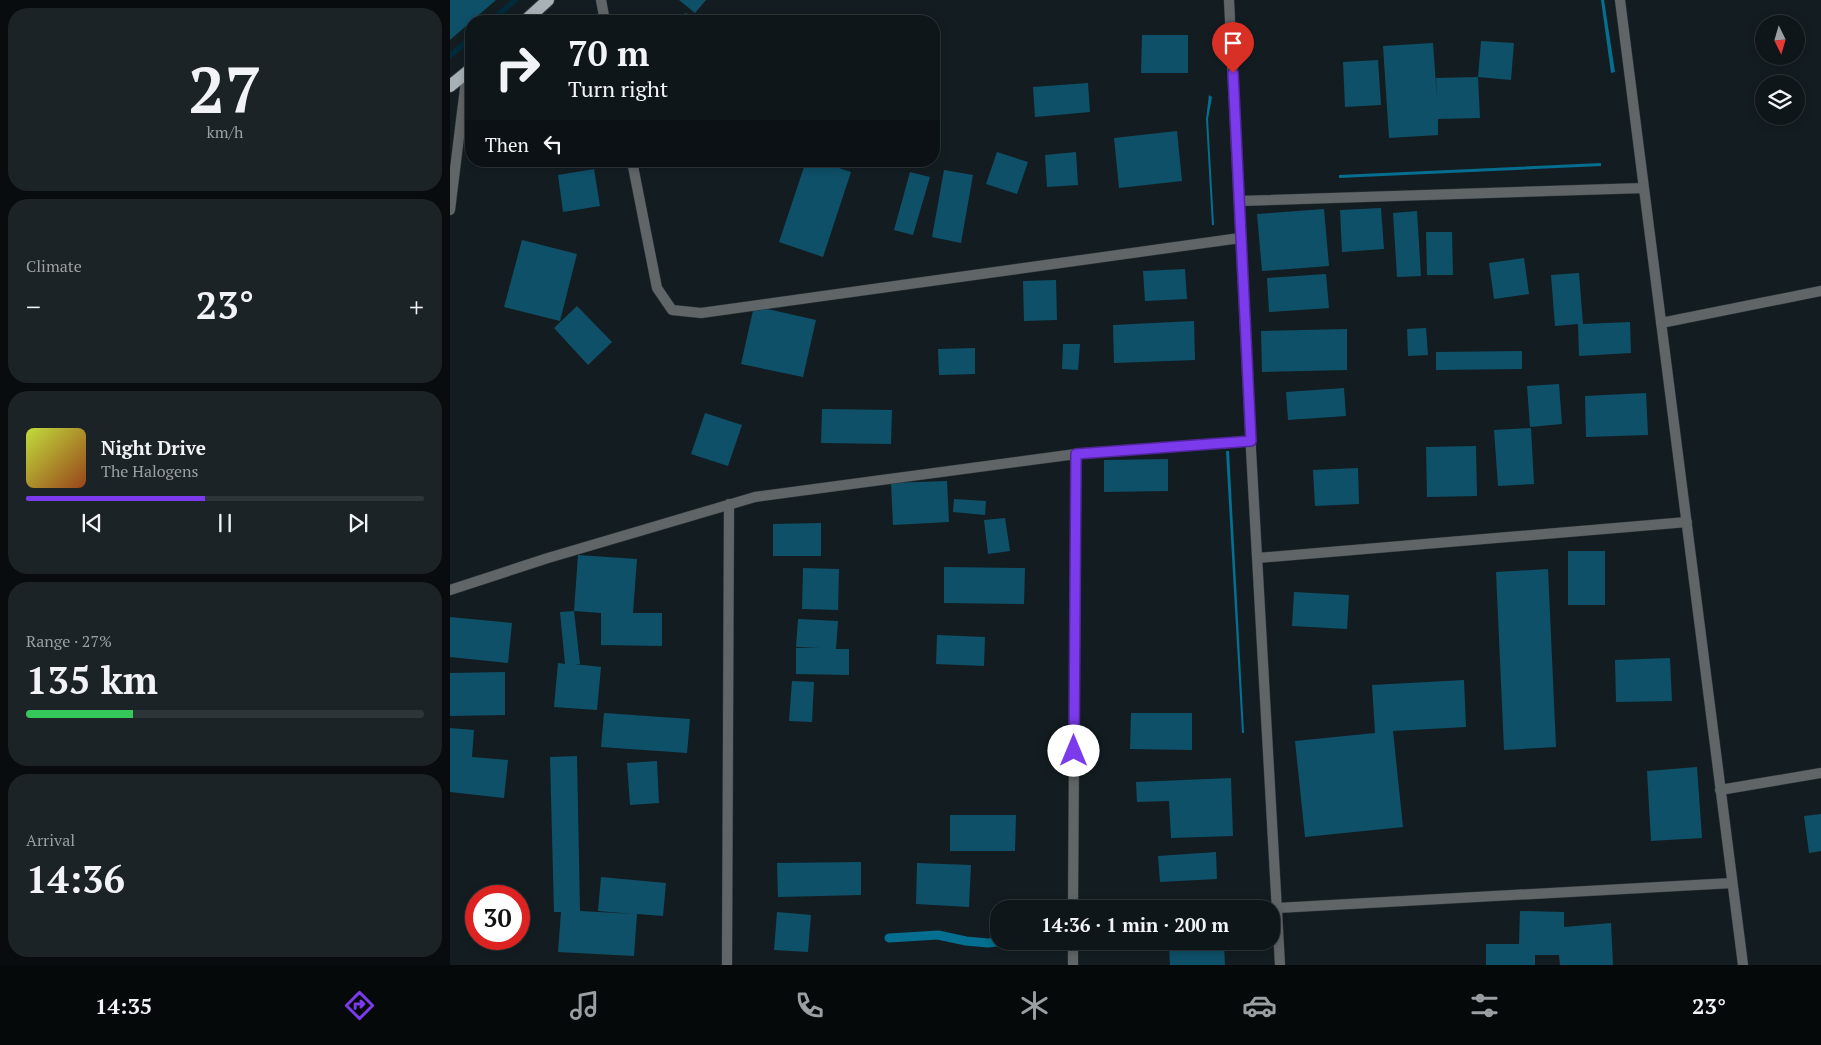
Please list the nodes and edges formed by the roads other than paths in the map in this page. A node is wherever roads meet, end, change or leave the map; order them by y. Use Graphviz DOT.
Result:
graph roads {
  1 [pos="548,0"];
  2 [pos="601,0"];
  3 [pos="1229,0"];
  4 [pos="1620,0"];
  5 [pos="532,15"];
  6 [pos="604,15"];
  7 [pos="465,74"];
  8 [pos="450,86"];
  9 [pos="465,100"];
  10 [pos="633,167"];
  11 [pos="1644,188"];
  12 [pos="1239,201"];
  13 [pos="450,210"];
  14 [pos="1240,238"];
  15 [pos="1821,291"];
  16 [pos="1661,323"];
  17 [pos="1251,441"];
  18 [pos="1076,454"];
  19 [pos="729,504"];
  20 [pos="1687,522"];
  21 [pos="1257,558"];
  22 [pos="450,590"];
  23 [pos="1821,773"];
  24 [pos="1720,790"];
  25 [pos="1732,883"];
  26 [pos="1073,900"];
  27 [pos="1276,900"];
  28 [pos="1280,908"];
  29 [pos="1073,950"];
  30 [pos="1279,950"];
  31 [pos="727,965"];
  32 [pos="1073,965"];
  33 [pos="1280,965"];
  34 [pos="1743,965"];
  1 -- 5 [label="main road"];
  2 -- 6 [label="street"];
  3 -- 12 [label="street"];
  4 -- 11 [label="street"];
  7 -- 8 [label="main road"];
  9 -- 13 [label="street"];
  10 -- 14 [label="street"];
  11 -- 12 [label="street"];
  11 -- 16 [label="street"];
  12 -- 14 [label="street"];
  14 -- 17 [label="street"];
  15 -- 16 [label="street"];
  16 -- 20 [label="street"];
  17 -- 18 [label="street"];
  17 -- 21 [label="street"];
  18 -- 19 [label="street"];
  18 -- 26 [label="street"];
  19 -- 22 [label="street"];
  19 -- 31 [label="street"];
  20 -- 21 [label="street"];
  20 -- 24 [label="street"];
  21 -- 27 [label="street"];
  23 -- 24 [label="street"];
  24 -- 25 [label="street"];
  25 -- 28 [label="street"];
  25 -- 34 [label="street"];
  29 -- 32 [label="street"];
  30 -- 33 [label="street"];
}
